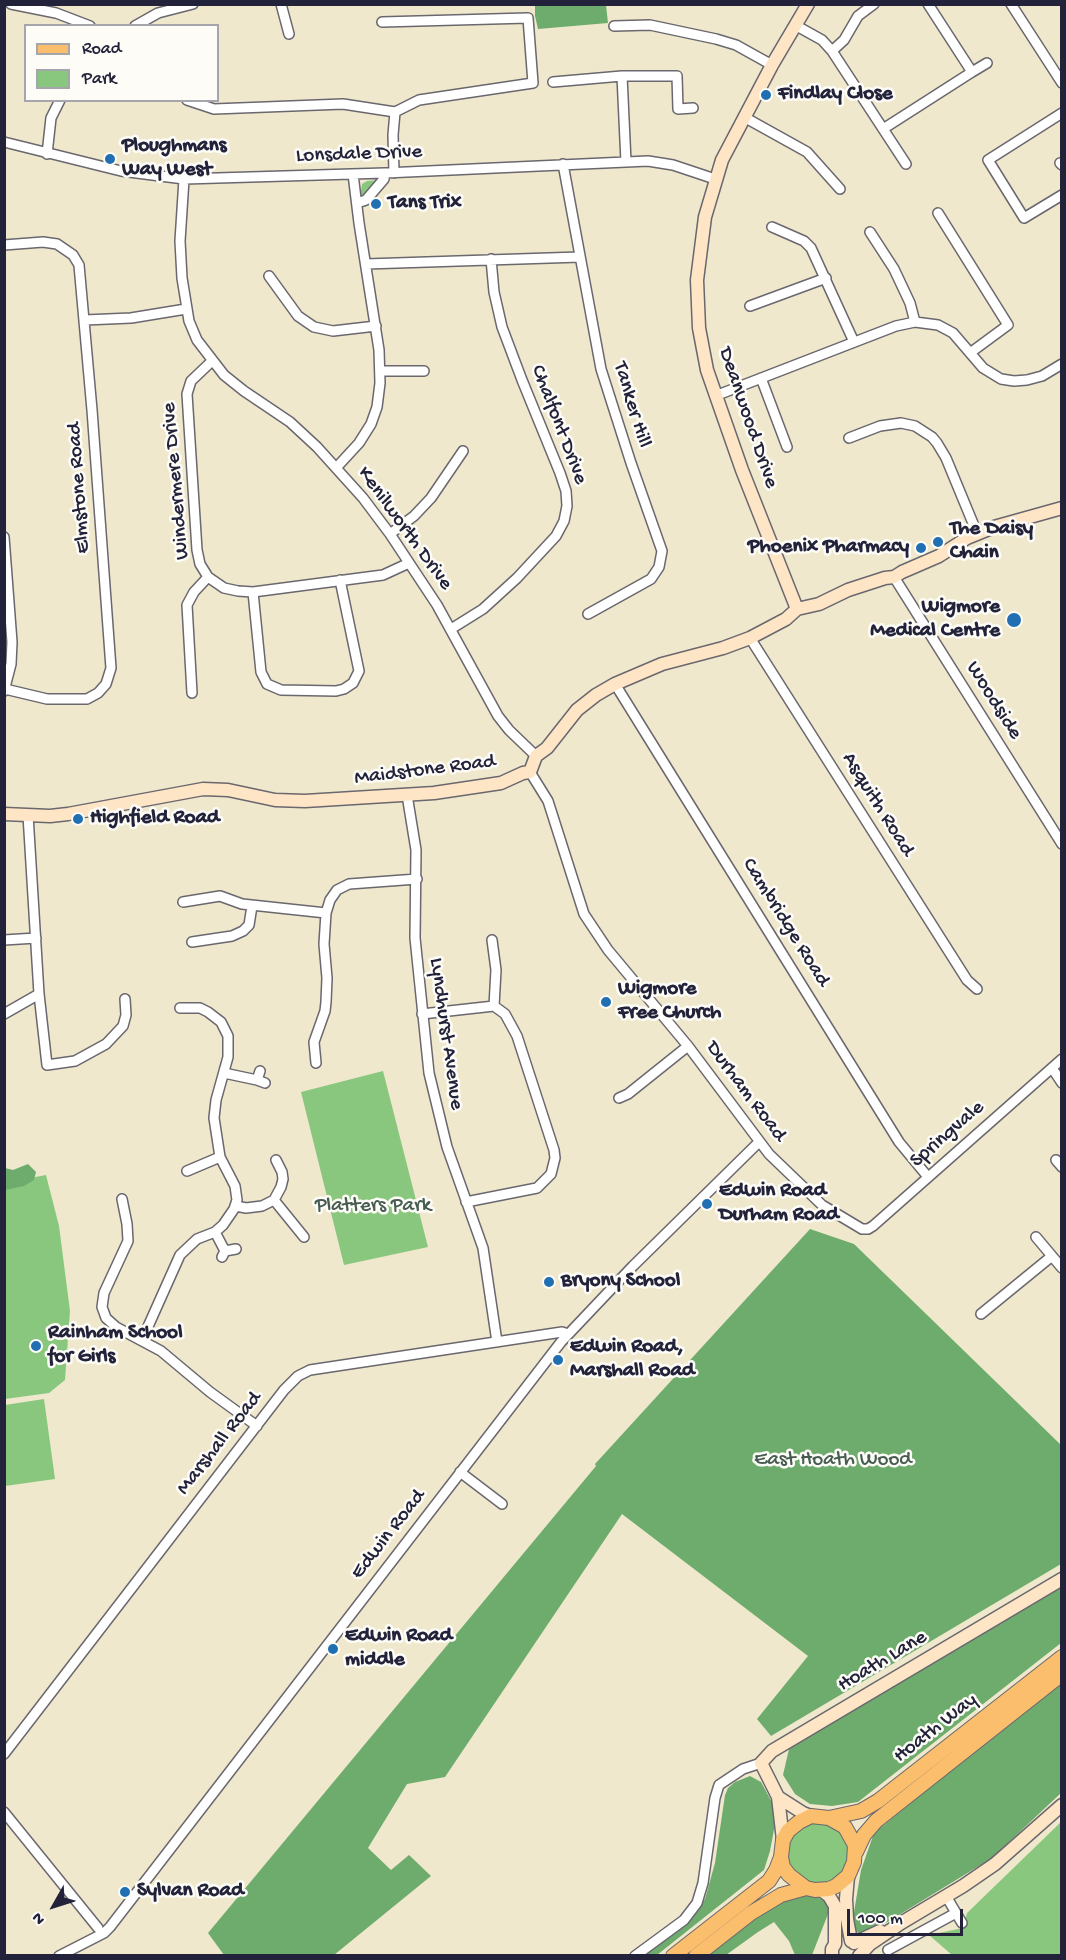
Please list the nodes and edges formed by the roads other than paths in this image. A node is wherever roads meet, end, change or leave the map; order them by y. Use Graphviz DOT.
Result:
graph roads {
  1 [pos="11,4"];
  2 [pos="193,4"];
  3 [pos="281,4"];
  4 [pos="808,4"];
  5 [pos="874,4"];
  6 [pos="928,4"];
  7 [pos="1011,4"];
  8 [pos="382,22"];
  9 [pos="85,24"];
  10 [pos="139,24"];
  11 [pos="795,25"];
  12 [pos="614,26"];
  13 [pos="289,34"];
  14 [pos="832,51"];
  15 [pos="987,63"];
  16 [pos="772,64"];
  17 [pos="972,72"];
  18 [pos="622,76"];
  19 [pos="553,82"];
  20 [pos="1062,83"];
  21 [pos="59,102"];
  22 [pos="193,102"];
  23 [pos="693,108"];
  24 [pos="395,112"];
  25 [pos="1062,113"];
  26 [pos="744,117"];
  27 [pos="884,129"];
  28 [pos="4,142"];
  29 [pos="47,154"];
  30 [pos="626,162"];
  31 [pos="563,164"];
  32 [pos="906,164"];
  33 [pos="390,173"];
  34 [pos="353,174"];
  35 [pos="184,179"];
  36 [pos="716,179"];
  37 [pos="840,189"];
  38 [pos="1062,195"];
  39 [pos="357,203"];
  40 [pos="938,213"];
  41 [pos="772,227"];
  42 [pos="870,232"];
  43 [pos="4,245"];
  44 [pos="579,257"];
  45 [pos="491,259"];
  46 [pos="366,264"];
  47 [pos="269,276"];
  48 [pos="826,278"];
  49 [pos="750,306"];
  50 [pos="186,309"];
  51 [pos="85,320"];
  52 [pos="915,321"];
  53 [pos="376,326"];
  54 [pos="854,342"];
  55 [pos="970,353"];
  56 [pos="213,361"];
  57 [pos="1062,364"];
  58 [pos="424,370"];
  59 [pos="380,371"];
  60 [pos="761,378"];
  61 [pos="715,396"];
  62 [pos="849,438"];
  63 [pos="788,447"];
  64 [pos="463,451"];
  65 [pos="336,468"];
  66 [pos="1062,508"];
  67 [pos="390,534"];
  68 [pos="977,534"];
  69 [pos="4,537"];
  70 [pos="409,563"];
  71 [pos="208,577"];
  72 [pos="894,577"];
  73 [pos="340,580"];
  74 [pos="253,592"];
  75 [pos="797,609"];
  76 [pos="588,614"];
  77 [pos="451,629"];
  78 [pos="750,638"];
  79 [pos="615,684"];
  80 [pos="5,690"];
  81 [pos="192,693"];
  82 [pos="536,756"];
  83 [pos="530,772"];
  84 [pos="407,795"];
  85 [pos="4,814"];
  86 [pos="28,815"];
  87 [pos="1062,844"];
  88 [pos="417,879"];
  89 [pos="183,902"];
  90 [pos="252,906"];
  91 [pos="326,913"];
  92 [pos="36,938"];
  93 [pos="4,940"];
  94 [pos="492,940"];
  95 [pos="192,942"];
  96 [pos="977,989"];
  97 [pos="39,994"];
  98 [pos="125,999"];
  99 [pos="185,1004"];
  100 [pos="494,1006"];
  101 [pos="4,1014"];
  102 [pos="422,1014"];
  103 [pos="688,1046"];
  104 [pos="1062,1059"];
  105 [pos="316,1063"];
  106 [pos="1052,1068"];
  107 [pos="224,1073"];
  108 [pos="261,1078"];
  109 [pos="1062,1083"];
  110 [pos="619,1098"];
  111 [pos="759,1142"];
  112 [pos="220,1157"];
  113 [pos="276,1160"];
  114 [pos="928,1177"];
  115 [pos="190,1181"];
  116 [pos="123,1198"];
  117 [pos="274,1200"];
  118 [pos="466,1202"];
  119 [pos="236,1206"];
  120 [pos="855,1226"];
  121 [pos="215,1232"];
  122 [pos="304,1237"];
  123 [pos="1036,1237"];
  124 [pos="236,1249"];
  125 [pos="1052,1256"];
  126 [pos="1062,1268"];
  127 [pos="981,1314"];
  128 [pos="568,1334"];
  129 [pos="142,1340"];
  130 [pos="497,1342"];
  131 [pos="257,1426"];
  132 [pos="460,1472"];
  133 [pos="502,1504"];
  134 [pos="1062,1579"];
  135 [pos="1062,1657"];
  136 [pos="1062,1674"];
  137 [pos="4,1754"];
  138 [pos="761,1763"];
  139 [pos="778,1797"];
  140 [pos="1062,1805"];
  141 [pos="4,1812"];
  142 [pos="811,1816"];
  143 [pos="829,1818"];
  144 [pos="783,1840"];
  145 [pos="856,1852"];
  146 [pos="781,1857"];
  147 [pos="848,1876"];
  148 [pos="806,1888"];
  149 [pos="821,1890"];
  150 [pos="946,1896"];
  151 [pos="956,1913"];
  152 [pos="901,1923"];
  153 [pos="962,1923"];
  154 [pos="98,1928"];
  155 [pos="852,1942"];
  156 [pos="888,1950"];
  157 [pos="832,1951"];
  158 [pos="59,1956"];
  159 [pos="635,1956"];
  160 [pos="673,1956"];
  161 [pos="696,1956"];
  162 [pos="859,1956"];
  1 -- 9 [label="street"];
  2 -- 10 [label="street"];
  3 -- 13 [label="street"];
  4 -- 11 [label="street, Deanwood Drive"];
  5 -- 14 [label="street"];
  6 -- 17 [label="street"];
  7 -- 20 [label="street"];
  8 -- 24 [label="street"];
  11 -- 14 [label="street"];
  11 -- 16 [label="street, Deanwood Drive"];
  12 -- 16 [label="street"];
  14 -- 27 [label="street"];
  15 -- 17 [label="street"];
  16 -- 26 [label="street, Deanwood Drive"];
  17 -- 27 [label="street"];
  18 -- 19 [label="street"];
  18 -- 23 [label="street"];
  18 -- 30 [label="street"];
  21 -- 29 [label="street"];
  22 -- 24 [label="street"];
  24 -- 33 [label="street"];
  25 -- 38 [label="street"];
  26 -- 36 [label="street, Deanwood Drive"];
  26 -- 37 [label="street"];
  27 -- 32 [label="street"];
  28 -- 29 [label="street, Lonsdale Drive"];
  29 -- 35 [label="street, Lonsdale Drive"];
  30 -- 31 [label="street, Lonsdale Drive"];
  30 -- 36 [label="street, Lonsdale Drive"];
  31 -- 33 [label="street, Lonsdale Drive"];
  31 -- 44 [label="street, Tanker Hill"];
  33 -- 34 [label="street, Lonsdale Drive"];
  33 -- 39 [label="street"];
  34 -- 35 [label="street, Lonsdale Drive"];
  34 -- 39 [label="street"];
  35 -- 50 [label="street, Kenilworth Drive"];
  36 -- 61 [label="street, Deanwood Drive"];
  39 -- 46 [label="street"];
  40 -- 55 [label="street"];
  41 -- 48 [label="street"];
  42 -- 52 [label="street"];
  43 -- 51 [label="street, Elmstone Road"];
  44 -- 45 [label="street"];
  44 -- 76 [label="street, Tanker Hill"];
  45 -- 46 [label="street"];
  45 -- 77 [label="street, Chalfont Drive"];
  46 -- 53 [label="street"];
  47 -- 53 [label="street"];
  48 -- 49 [label="street"];
  48 -- 54 [label="street"];
  50 -- 51 [label="street"];
  50 -- 56 [label="street, Kenilworth Drive"];
  51 -- 80 [label="street, Elmstone Road"];
  52 -- 54 [label="street"];
  52 -- 55 [label="street"];
  53 -- 59 [label="street"];
  54 -- 60 [label="street"];
  55 -- 57 [label="street"];
  56 -- 65 [label="street, Kenilworth Drive"];
  56 -- 71 [label="street, Windermere Drive"];
  58 -- 59 [label="street"];
  59 -- 65 [label="street"];
  60 -- 61 [label="street"];
  60 -- 63 [label="street"];
  61 -- 75 [label="street, Deanwood Drive"];
  62 -- 68 [label="street"];
  64 -- 67 [label="street"];
  65 -- 67 [label="street, Kenilworth Drive"];
  66 -- 68 [label="street"];
  67 -- 70 [label="street, Kenilworth Drive"];
  68 -- 72 [label="street"];
  69 -- 80 [label="street"];
  70 -- 73 [label="street, Windermere Drive"];
  70 -- 77 [label="street, Kenilworth Drive"];
  71 -- 74 [label="street, Windermere Drive"];
  71 -- 81 [label="street"];
  72 -- 75 [label="street"];
  72 -- 87 [label="street, Woodside"];
  73 -- 74 [label="street, Windermere Drive"];
  73 -- 74 [label="street"];
  75 -- 78 [label="street"];
  77 -- 82 [label="street, Kenilworth Drive"];
  78 -- 79 [label="street"];
  78 -- 96 [label="street, Asquith Road"];
  79 -- 82 [label="street"];
  79 -- 114 [label="street, Cambridge Road"];
  82 -- 83 [label="street"];
  83 -- 84 [label="street, Maidstone Road"];
  83 -- 103 [label="street, Durham Road"];
  84 -- 86 [label="street, Maidstone Road"];
  84 -- 88 [label="street, Lyndhurst Avenue"];
  85 -- 86 [label="street, Maidstone Road"];
  86 -- 92 [label="street"];
  88 -- 91 [label="street"];
  88 -- 102 [label="street, Lyndhurst Avenue"];
  89 -- 90 [label="street"];
  90 -- 91 [label="street"];
  90 -- 95 [label="street"];
  91 -- 105 [label="street"];
  92 -- 93 [label="street"];
  92 -- 97 [label="street"];
  94 -- 100 [label="street"];
  97 -- 98 [label="street"];
  97 -- 101 [label="street"];
  99 -- 107 [label="street"];
  100 -- 102 [label="street"];
  100 -- 118 [label="street"];
  102 -- 118 [label="street, Lyndhurst Avenue"];
  103 -- 110 [label="street"];
  103 -- 111 [label="street, Durham Road"];
  104 -- 106 [label="street, Springvale"];
  106 -- 109 [label="street"];
  106 -- 114 [label="street, Springvale"];
  107 -- 108 [label="street"];
  107 -- 112 [label="street"];
  111 -- 120 [label="street, Durham Road"];
  111 -- 128 [label="street, Edwin Road"];
  112 -- 115 [label="street"];
  112 -- 119 [label="street"];
  113 -- 117 [label="street"];
  114 -- 120 [label="street, Springvale"];
  116 -- 129 [label="street"];
  117 -- 119 [label="street"];
  117 -- 122 [label="street"];
  118 -- 130 [label="street, Lyndhurst Avenue"];
  119 -- 121 [label="street"];
  121 -- 124 [label="street"];
  121 -- 129 [label="street"];
  123 -- 125 [label="street"];
  125 -- 126 [label="street"];
  125 -- 127 [label="street"];
  128 -- 130 [label="street, Marshall Road"];
  128 -- 132 [label="street, Edwin Road"];
  129 -- 131 [label="street"];
  130 -- 131 [label="street, Marshall Road"];
  131 -- 137 [label="street, Marshall Road"];
  132 -- 133 [label="street"];
  132 -- 158 [label="street, Edwin Road"];
  134 -- 138 [label="street, Hoath Lane"];
  135 -- 143 [label="main road, Hoath Way"];
  136 -- 145 [label="main road, Hoath Way"];
  138 -- 139 [label="street"];
  138 -- 159 [label="street"];
  139 -- 142 [label="street"];
  139 -- 144 [label="street"];
  140 -- 150 [label="street"];
  141 -- 154 [label="street"];
  142 -- 143 [label="main road"];
  142 -- 144 [label="main road"];
  143 -- 145 [label="main road"];
  144 -- 146 [label="main road"];
  145 -- 147 [label="main road"];
  146 -- 148 [label="main road"];
  146 -- 160 [label="main road"];
  147 -- 149 [label="main road"];
  147 -- 155 [label="street"];
  148 -- 149 [label="main road"];
  148 -- 161 [label="main road"];
  149 -- 157 [label="street"];
  150 -- 151 [label="street"];
  150 -- 152 [label="street"];
  151 -- 153 [label="street"];
  151 -- 156 [label="street"];
  152 -- 155 [label="street"];
  152 -- 162 [label="street"];
  155 -- 157 [label="street"];
  155 -- 162 [label="street"];
}
